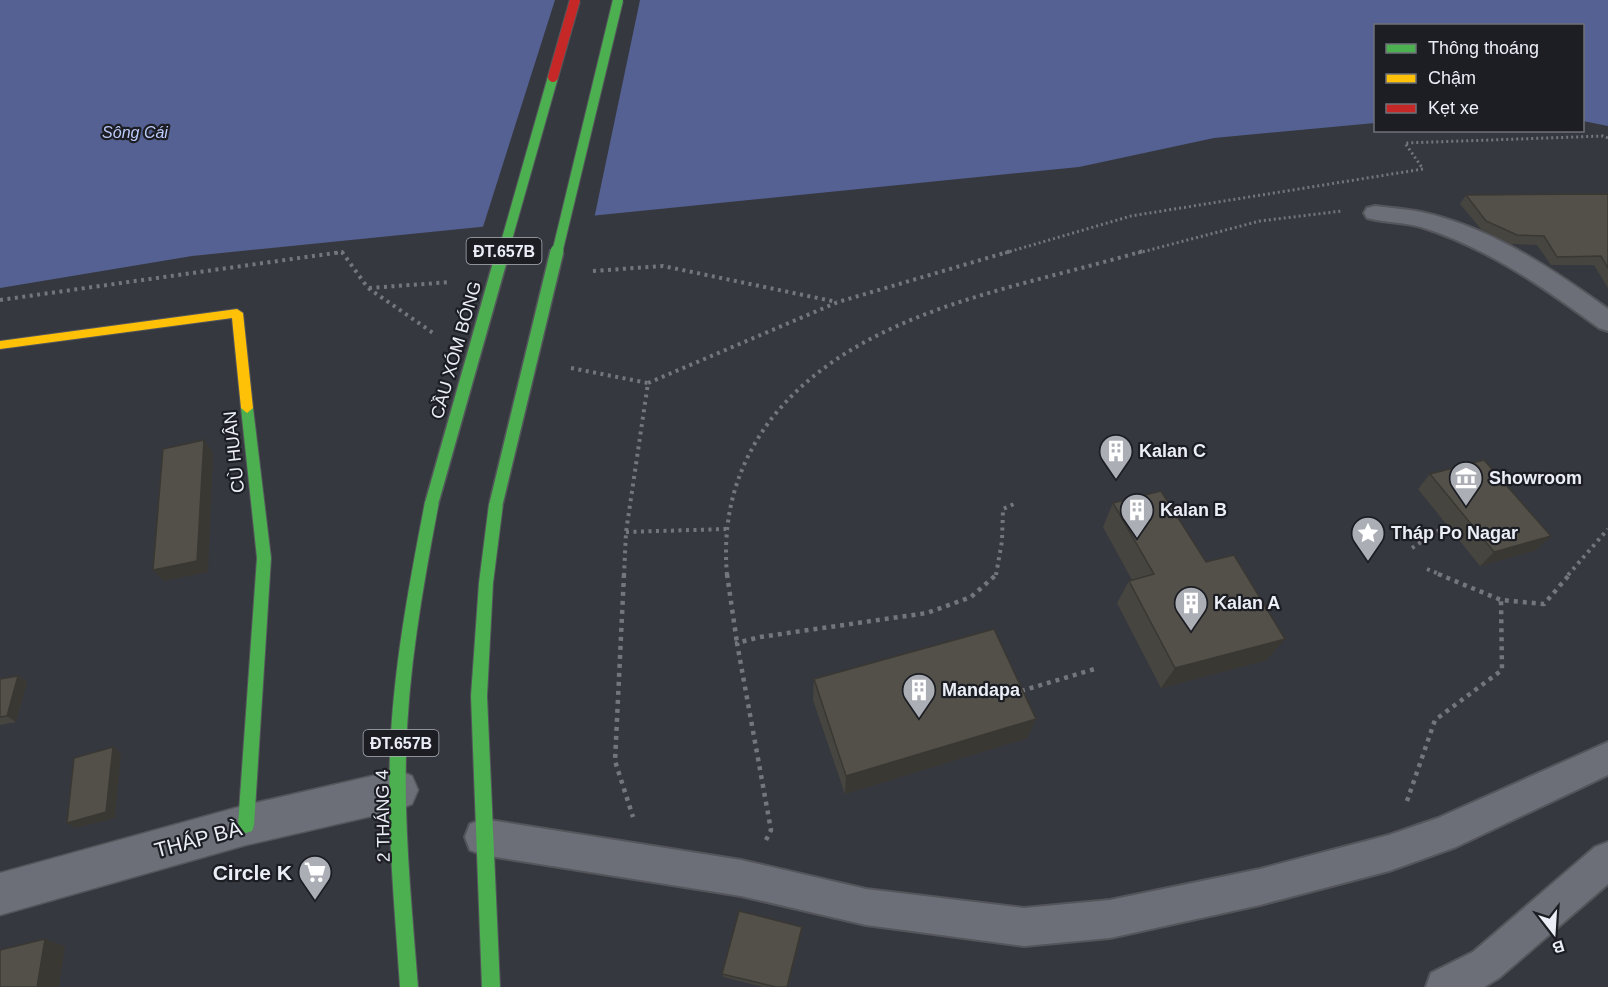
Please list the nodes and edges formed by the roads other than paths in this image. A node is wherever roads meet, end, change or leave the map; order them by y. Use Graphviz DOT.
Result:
graph roads {
  1 [pos="575,0"];
  2 [pos="618,0"];
  3 [pos="1375,213"];
  4 [pos="1608,322"];
  5 [pos="0,345"];
  6 [pos="432,502"];
  7 [pos="1608,758"];
  8 [pos="398,790"];
  9 [pos="246,825"];
  10 [pos="483,837"];
  11 [pos="1608,860"];
  12 [pos="0,894"];
  13 [pos="409,987"];
  14 [pos="491,987"];
  15 [pos="1445,987"];
  1 -- 6 [label="main road, CẦU XÓM BÓNG / ĐT.657B, bridge"];
  2 -- 10 [label="main road, ĐT.657B, bridge"];
  3 -- 4 [label="lane"];
  5 -- 9 [label="main road, CÙ HUÂN"];
  6 -- 8 [label="main road, 2 THÁNG 4 / ĐT.657B"];
  7 -- 10 [label="lane"];
  8 -- 9 [label="street, THÁP BÀ"];
  8 -- 13 [label="main road, 2 THÁNG 4 / ĐT.657B"];
  9 -- 12 [label="street, THÁP BÀ"];
  10 -- 14 [label="main road, ĐT.657B"];
  11 -- 15 [label="lane"];
}
